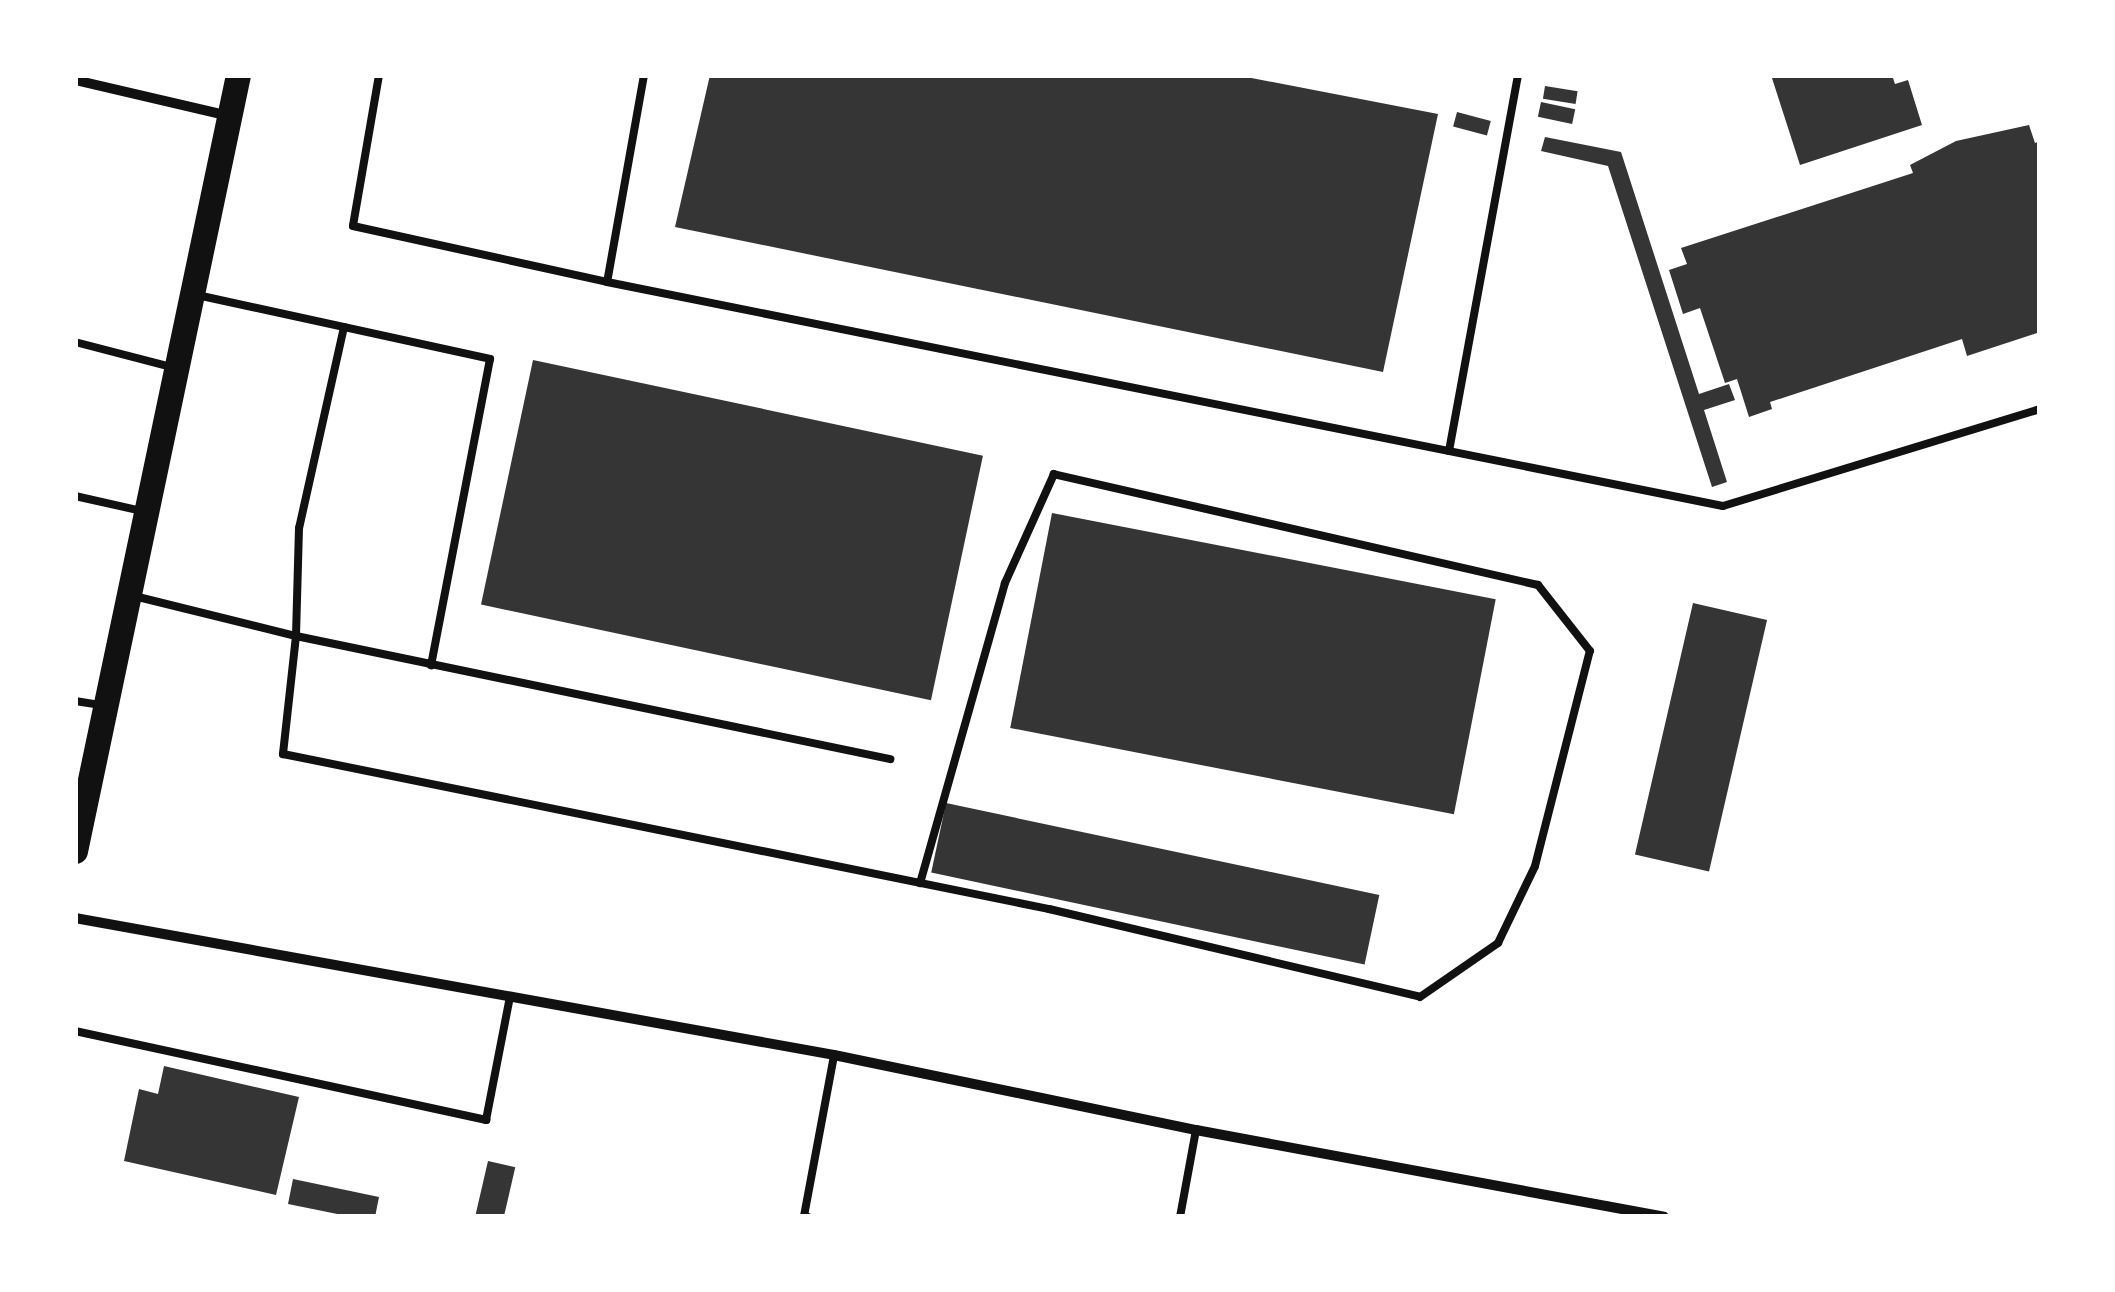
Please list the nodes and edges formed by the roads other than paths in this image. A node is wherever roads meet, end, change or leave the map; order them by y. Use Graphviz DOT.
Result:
graph roads {
  1 [pos="238,75"];
  2 [pos="378,75"];
  3 [pos="644,75"];
  4 [pos="1518,75"];
  5 [pos="75,80"];
  6 [pos="231,116"];
  7 [pos="607,282"];
  8 [pos="192,294"];
  9 [pos="344,328"];
  10 [pos="75,342"];
  11 [pos="176,368"];
  12 [pos="2040,409"];
  13 [pos="1449,451"];
  14 [pos="75,496"];
  15 [pos="147,512"];
  16 [pos="130,595"];
  17 [pos="296,636"];
  18 [pos="432,665"];
  19 [pos="75,701"];
  20 [pos="107,706"];
  21 [pos="890,759"];
  22 [pos="75,852"];
  23 [pos="920,883"];
  24 [pos="75,918"];
  25 [pos="510,996"];
  26 [pos="75,1031"];
  27 [pos="834,1055"];
  28 [pos="1196,1130"];
  29 [pos="1603,1213"];
  30 [pos="805,1217"];
  31 [pos="1180,1217"];
  32 [pos="1664,1217"];
  1 -- 6 [label="main road"];
  2 -- 7 [label="lane"];
  3 -- 7 [label="lane"];
  4 -- 13 [label="lane"];
  5 -- 6 [label="street"];
  6 -- 8 [label="main road"];
  7 -- 13 [label="lane"];
  8 -- 9 [label="lane"];
  8 -- 11 [label="main road"];
  9 -- 17 [label="lane"];
  9 -- 18 [label="lane"];
  10 -- 11 [label="lane"];
  11 -- 15 [label="main road"];
  12 -- 13 [label="lane"];
  14 -- 15 [label="lane"];
  15 -- 16 [label="main road"];
  16 -- 17 [label="lane"];
  16 -- 20 [label="main road"];
  17 -- 18 [label="lane"];
  17 -- 23 [label="lane"];
  18 -- 21 [label="lane"];
  19 -- 20 [label="lane"];
  20 -- 22 [label="main road"];
  23 -- 23 [label="lane"];
  24 -- 25 [label="street"];
  25 -- 26 [label="lane"];
  25 -- 27 [label="street"];
  27 -- 28 [label="street"];
  27 -- 30 [label="lane"];
  28 -- 29 [label="street"];
  28 -- 31 [label="lane"];
  29 -- 32 [label="street"];
}
